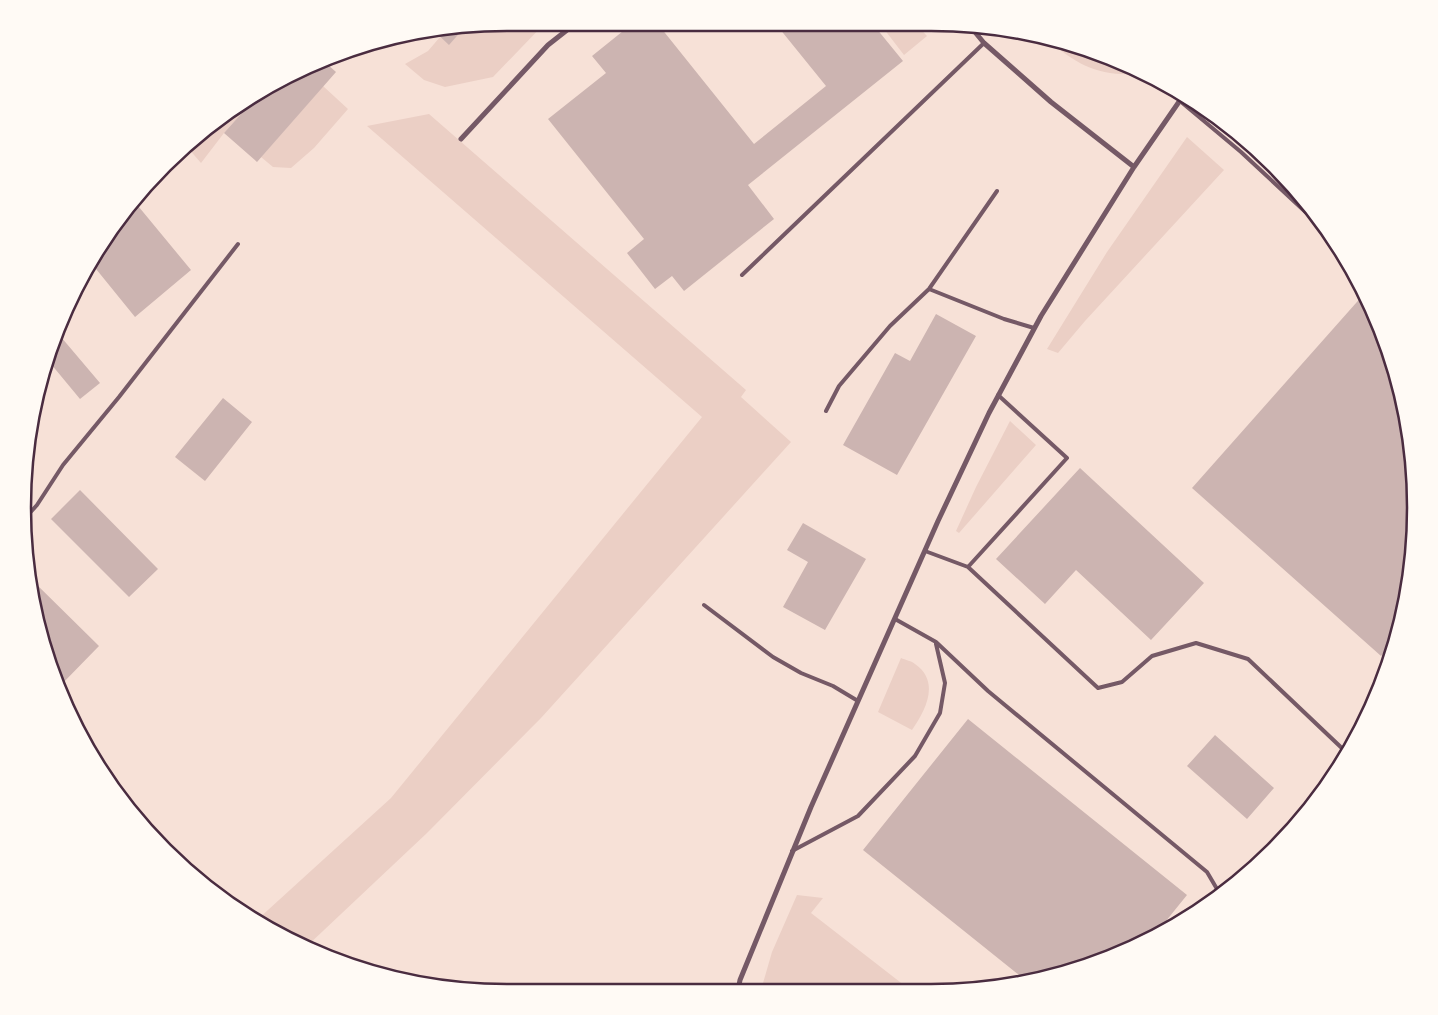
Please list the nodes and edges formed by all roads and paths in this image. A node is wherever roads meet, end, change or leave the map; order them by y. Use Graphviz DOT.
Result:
graph roads {
  1 [pos="565,31"];
  2 [pos="976,33"];
  3 [pos="984,44"];
  4 [pos="1179,102"];
  5 [pos="1206,120"];
  6 [pos="461,138"];
  7 [pos="1134,167"];
  8 [pos="997,190"];
  9 [pos="1298,205"];
  10 [pos="238,244"];
  11 [pos="742,276"];
  12 [pos="929,289"];
  13 [pos="1034,328"];
  14 [pos="998,395"];
  15 [pos="826,411"];
  16 [pos="31,511"];
  17 [pos="925,551"];
  18 [pos="968,568"];
  19 [pos="704,606"];
  20 [pos="895,619"];
  21 [pos="936,642"];
  22 [pos="858,701"];
  23 [pos="1342,748"];
  24 [pos="792,851"];
  25 [pos="1217,887"];
  26 [pos="739,984"];
  1 -- 6 [label="street"];
  2 -- 3 [label="street"];
  3 -- 7 [label="street"];
  3 -- 11 [label="lane"];
  4 -- 7 [label="street"];
  5 -- 9 [label="lane"];
  7 -- 13 [label="street"];
  8 -- 12 [label="lane"];
  10 -- 16 [label="lane"];
  12 -- 13 [label="lane"];
  12 -- 15 [label="lane"];
  13 -- 14 [label="street"];
  14 -- 17 [label="street"];
  14 -- 18 [label="lane"];
  17 -- 18 [label="lane"];
  17 -- 20 [label="street"];
  18 -- 23 [label="lane"];
  19 -- 22 [label="lane"];
  20 -- 21 [label="lane"];
  20 -- 22 [label="street"];
  21 -- 24 [label="lane"];
  21 -- 25 [label="lane"];
  22 -- 24 [label="street"];
  24 -- 26 [label="street"];
}
